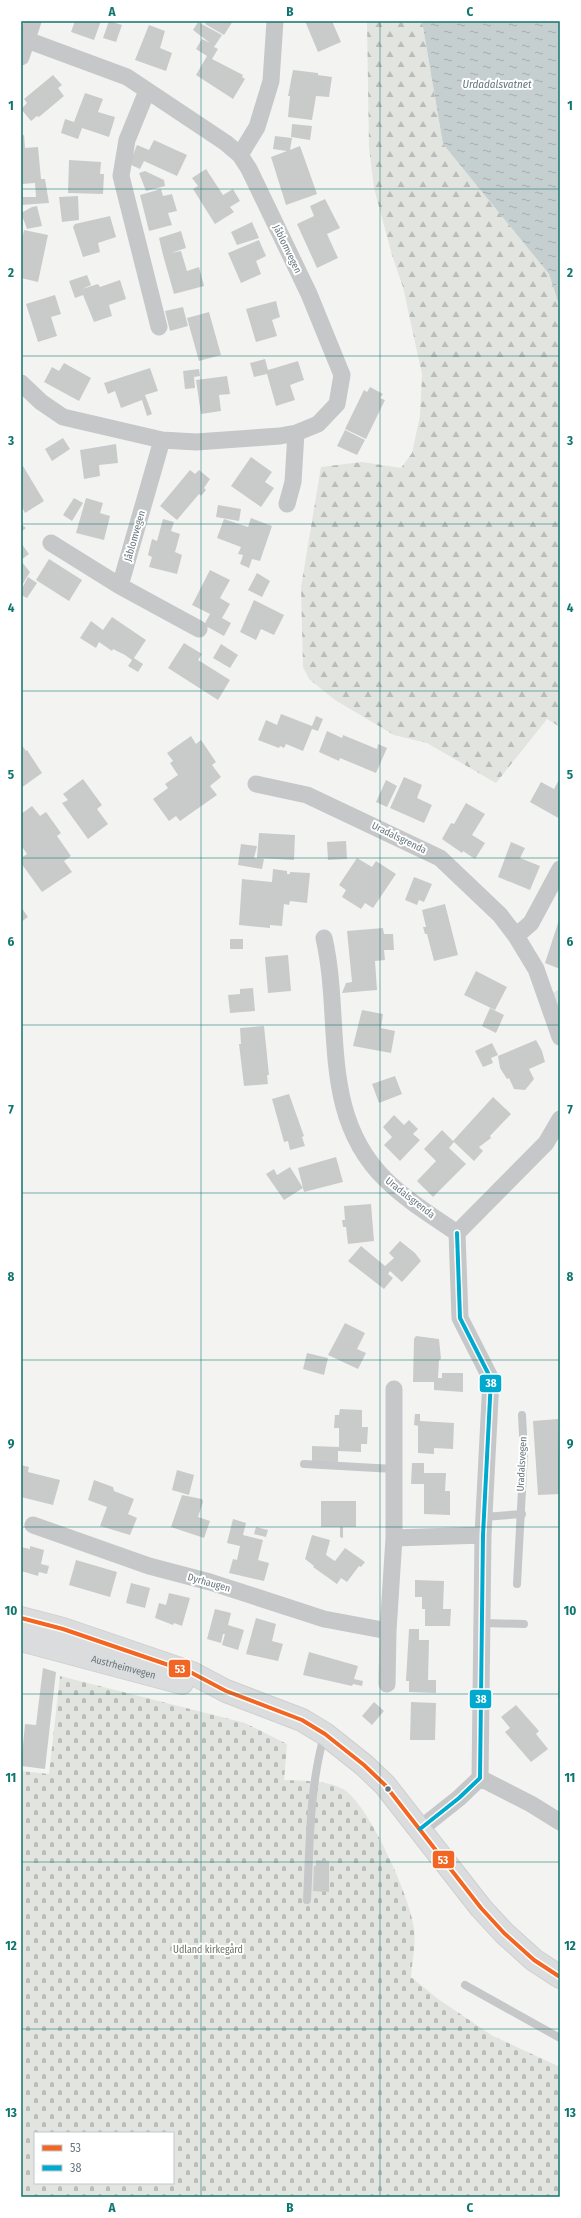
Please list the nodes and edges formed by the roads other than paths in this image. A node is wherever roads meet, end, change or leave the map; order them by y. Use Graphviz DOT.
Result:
graph roads {
  1 [pos="33,21"];
  2 [pos="275,21"];
  3 [pos="27,40"];
  4 [pos="21,57"];
  5 [pos="147,91"];
  6 [pos="240,155"];
  7 [pos="159,327"];
  8 [pos="21,382"];
  9 [pos="296,433"];
  10 [pos="162,440"];
  11 [pos="287,504"];
  12 [pos="51,543"];
  13 [pos="120,586"];
  14 [pos="199,629"];
  15 [pos="256,784"];
  16 [pos="560,869"];
  17 [pos="516,936"];
  18 [pos="324,938"];
  19 [pos="560,1037"];
  20 [pos="560,1119"];
  21 [pos="456,1234"];
  22 [pos="394,1389"];
  23 [pos="522,1415"];
  24 [pos="304,1464"];
  25 [pos="394,1469"];
  26 [pos="522,1514"];
  27 [pos="484,1517"];
  28 [pos="33,1525"];
  29 [pos="483,1535"];
  30 [pos="394,1538"];
  31 [pos="517,1584"];
  32 [pos="21,1618"];
  33 [pos="482,1623"];
  34 [pos="524,1624"];
  35 [pos="388,1631"];
  36 [pos="21,1640"];
  37 [pos="387,1684"];
  38 [pos="226,1691"];
  39 [pos="325,1734"];
  40 [pos="480,1778"];
  41 [pos="560,1822"];
  42 [pos="420,1829"];
  43 [pos="307,1900"];
  44 [pos="560,1977"];
  45 [pos="465,1986"];
  46 [pos="560,2038"];
  1 -- 3 [label="street"];
  2 -- 6 [label="street"];
  3 -- 4 [label="street"];
  3 -- 5 [label="street, Jåblomvegen"];
  5 -- 6 [label="street, Jåblomvegen"];
  5 -- 7 [label="street"];
  6 -- 9 [label="street, Jåblomvegen"];
  8 -- 10 [label="street, Jåblomvegen"];
  9 -- 10 [label="street, Jåblomvegen"];
  9 -- 11 [label="street"];
  10 -- 13 [label="street, Jåblomvegen"];
  12 -- 13 [label="street"];
  13 -- 14 [label="street"];
  15 -- 17 [label="street, Uradalsgrenda"];
  16 -- 17 [label="street"];
  17 -- 19 [label="street, Uradalsgrenda"];
  18 -- 21 [label="street, Uradalsgrenda"];
  20 -- 21 [label="street"];
  21 -- 27 [label="street"];
  22 -- 25 [label="street"];
  23 -- 26 [label="lane, Uradalsvegen"];
  24 -- 25 [label="lane"];
  25 -- 30 [label="street"];
  26 -- 27 [label="lane"];
  26 -- 31 [label="lane, Uradalsvegen"];
  27 -- 29 [label="street"];
  28 -- 35 [label="street, Dyrhaugen"];
  29 -- 30 [label="street"];
  29 -- 33 [label="street"];
  30 -- 35 [label="street"];
  32 -- 38 [label="main road, Austrheimvegen"];
  33 -- 34 [label="lane"];
  33 -- 40 [label="street"];
  35 -- 37 [label="street"];
  36 -- 38 [label="main road, Austrheimvegen"];
  38 -- 39 [label="main road, Austrheimvegen"];
  39 -- 42 [label="main road, Austrheimvegen"];
  39 -- 43 [label="lane"];
  40 -- 41 [label="street"];
  40 -- 42 [label="street"];
  42 -- 44 [label="main road, Austrheimvegen"];
  45 -- 46 [label="lane"];
}
